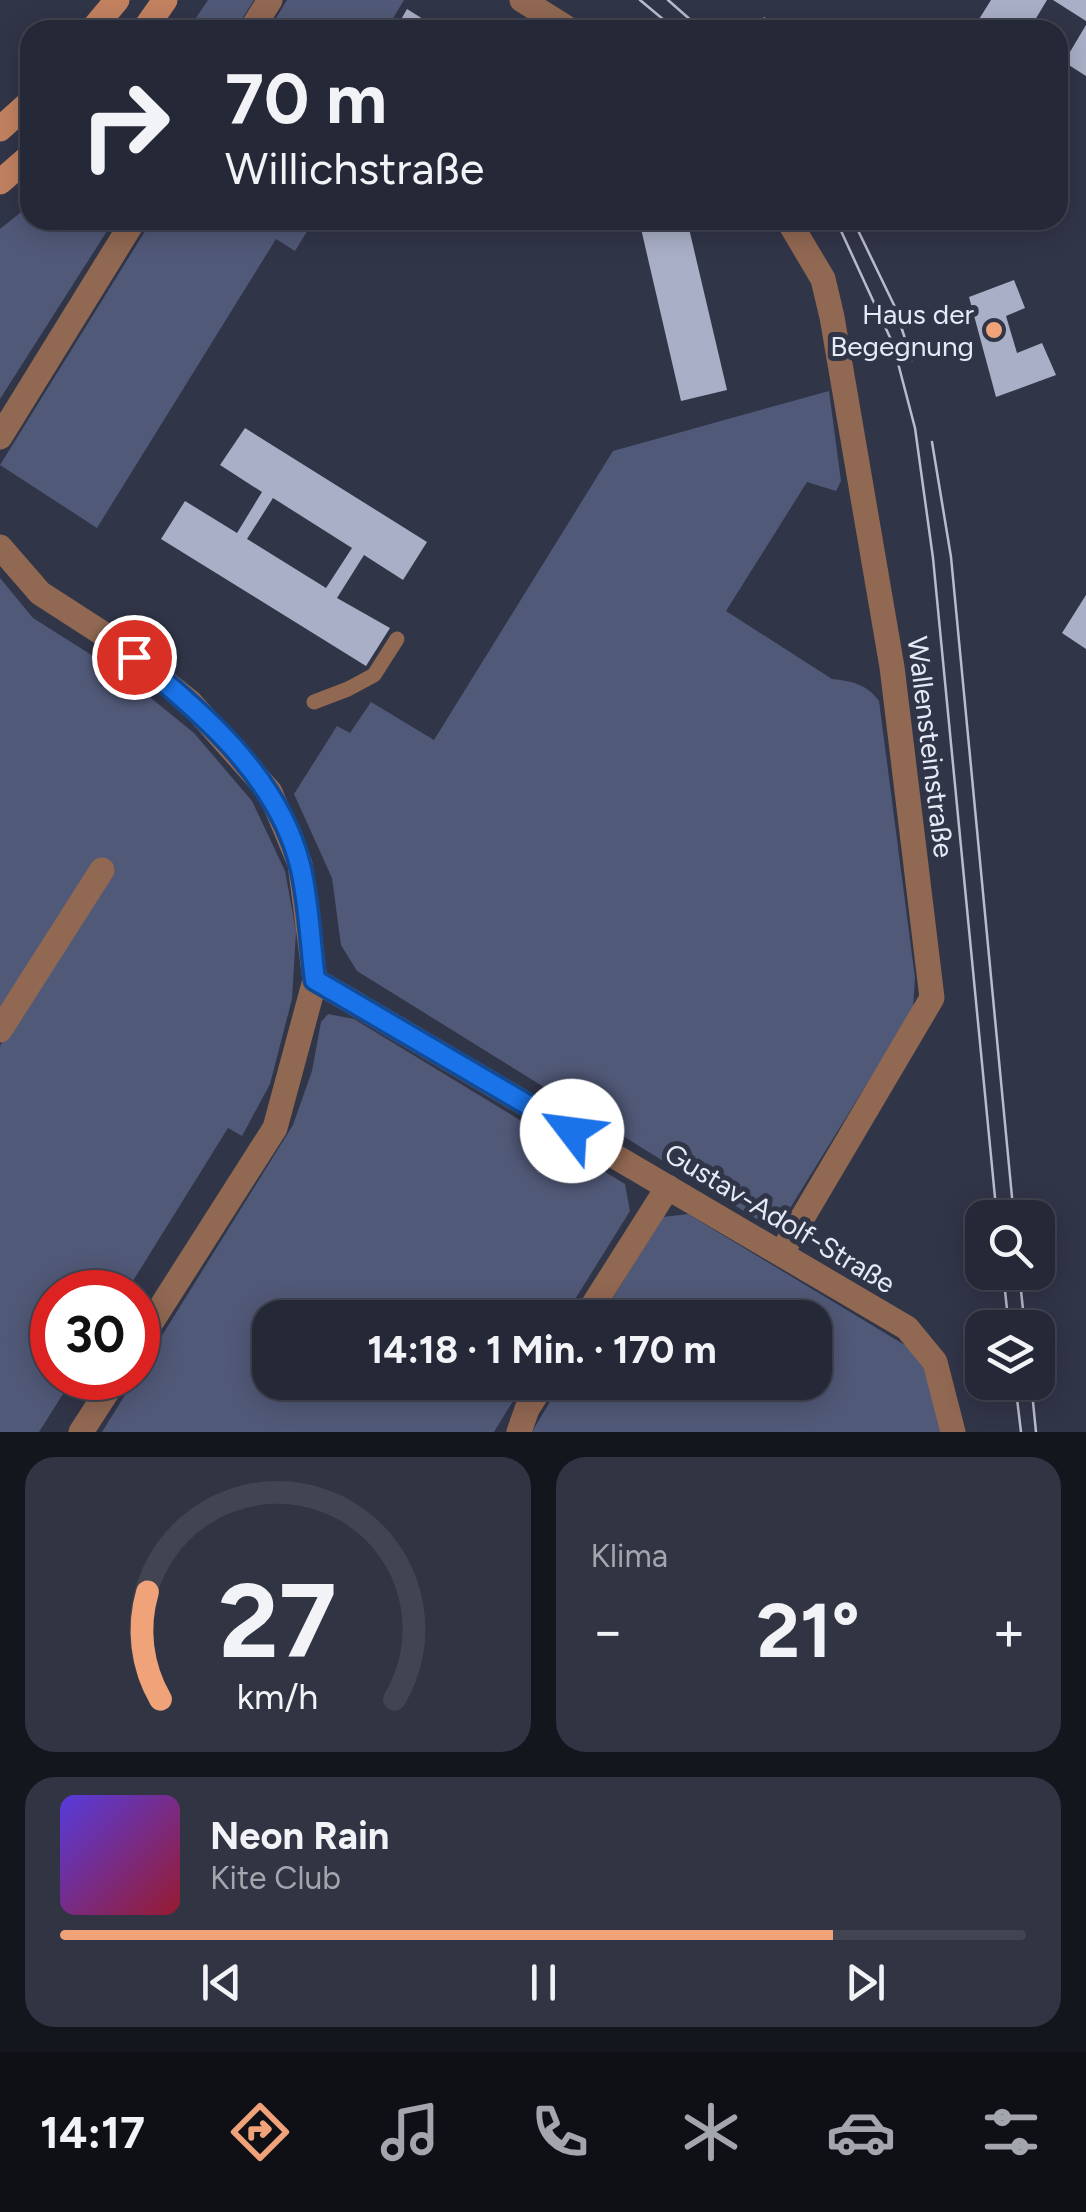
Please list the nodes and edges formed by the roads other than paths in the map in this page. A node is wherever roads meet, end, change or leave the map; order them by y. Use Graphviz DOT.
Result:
graph roads {
  1 [pos="116,0"];
  2 [pos="522,0"];
  3 [pos="100,20"];
  4 [pos="554,20"];
  5 [pos="20,111"];
  6 [pos="0,129"];
  7 [pos="20,165"];
  8 [pos="0,182"];
  9 [pos="128,230"];
  10 [pos="794,230"];
  11 [pos="0,436"];
  12 [pos="0,548"];
  13 [pos="397,639"];
  14 [pos="314,702"];
  15 [pos="102,870"];
  16 [pos="315,980"];
  17 [pos="0,1030"];
  18 [pos="668,1187"];
  19 [pos="781,1254"];
  20 [pos="596,1300"];
  21 [pos="160,1308"];
  22 [pos="102,1400"];
  23 [pos="533,1400"];
  24 [pos="81,1432"];
  25 [pos="519,1432"];
  26 [pos="953,1432"];
  1 -- 3 [label="street"];
  2 -- 4 [label="street"];
  5 -- 6 [label="street"];
  7 -- 8 [label="street"];
  9 -- 11 [label="street"];
  10 -- 19 [label="street, Wallensteinstraße"];
  12 -- 16 [label="street"];
  13 -- 14 [label="lane"];
  15 -- 17 [label="street"];
  16 -- 18 [label="street, Gustav-Adolf-Straße"];
  16 -- 21 [label="street"];
  18 -- 19 [label="street, Gustav-Adolf-Straße"];
  18 -- 20 [label="street"];
  19 -- 26 [label="street, Gustav-Adolf-Straße"];
  22 -- 24 [label="street"];
  23 -- 25 [label="street"];
}
